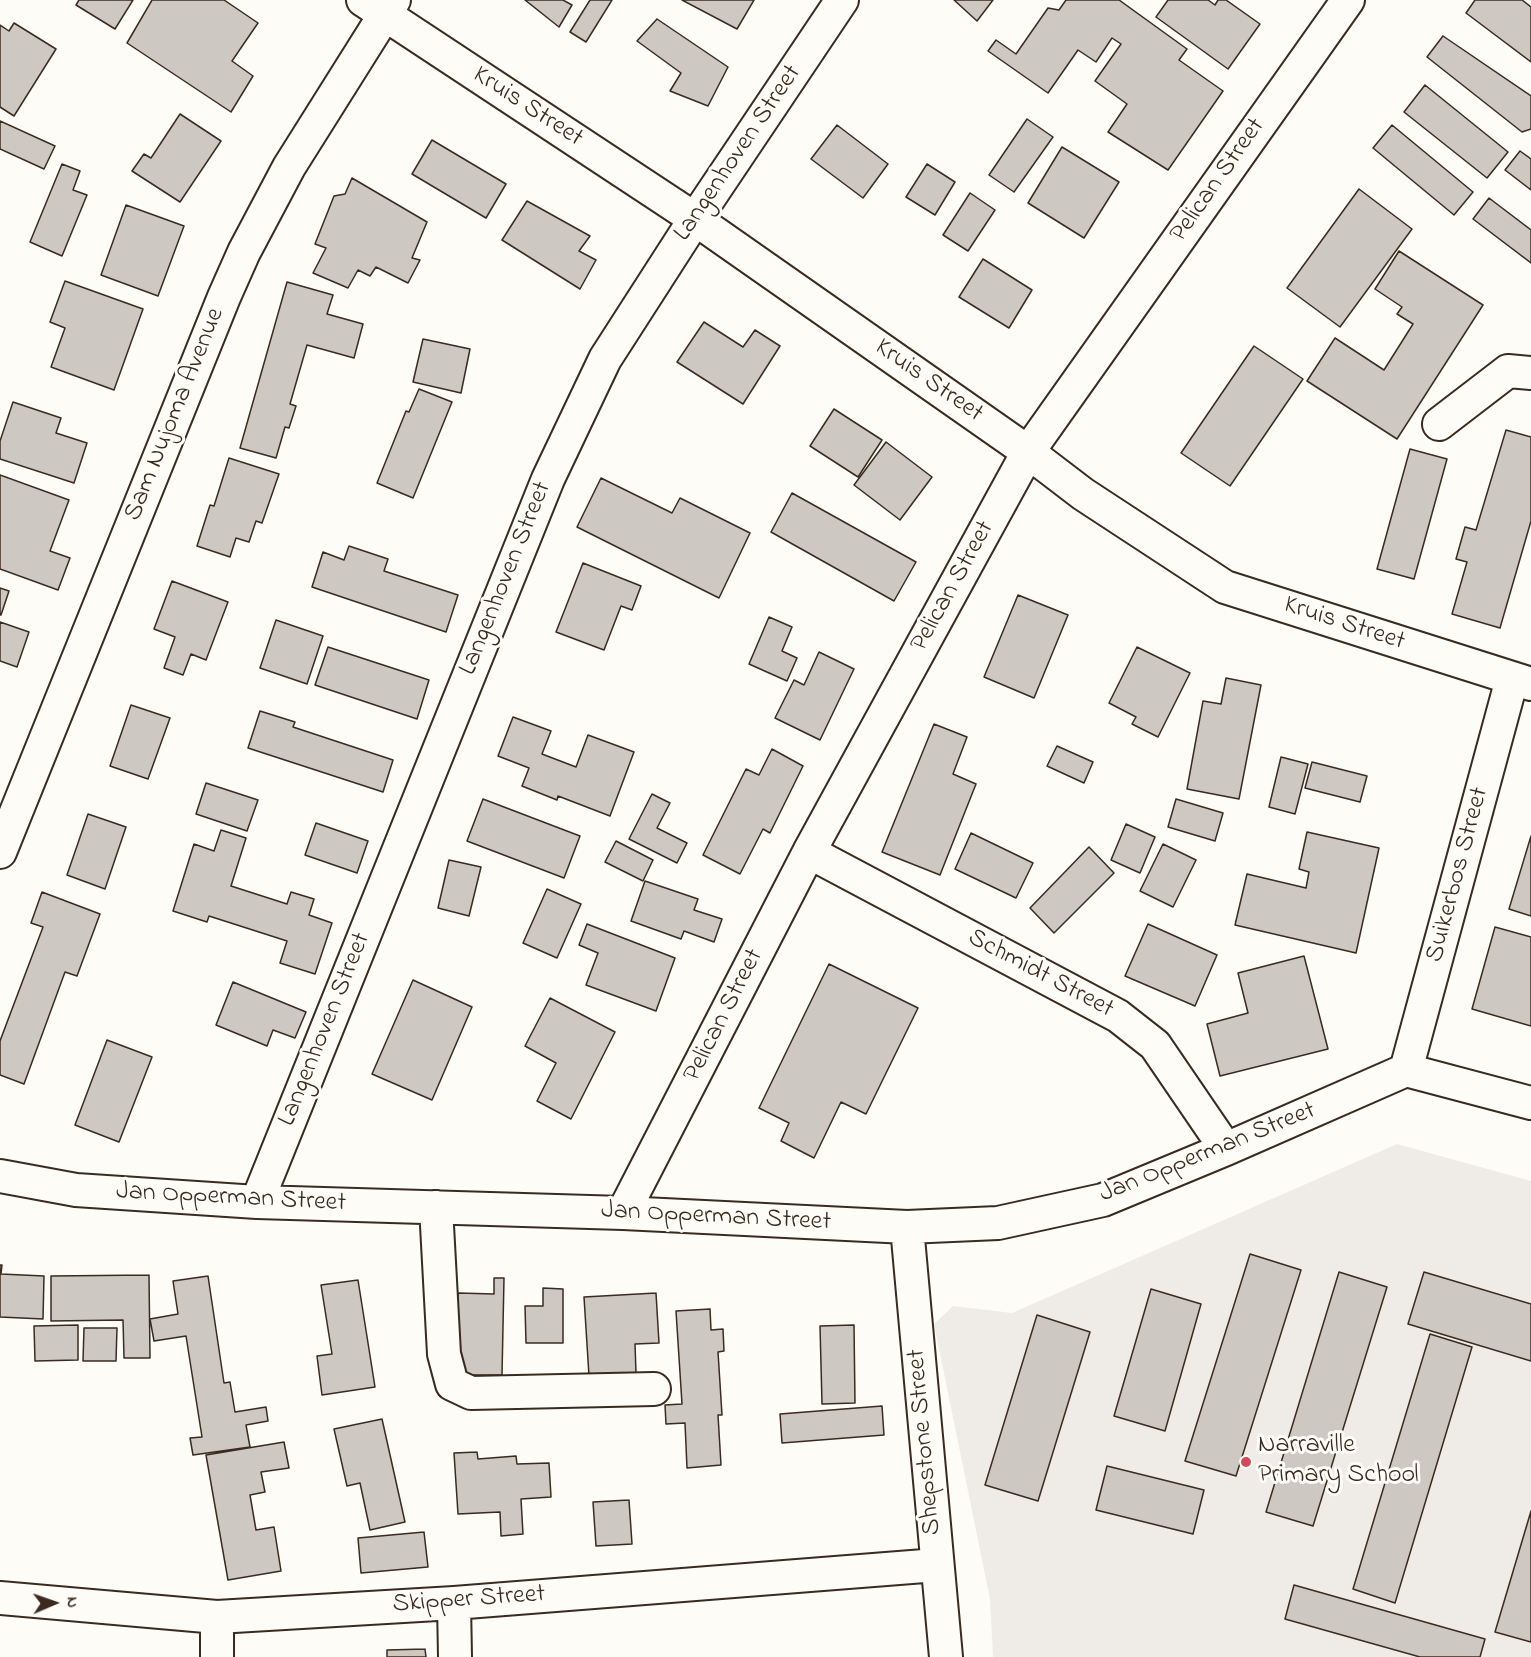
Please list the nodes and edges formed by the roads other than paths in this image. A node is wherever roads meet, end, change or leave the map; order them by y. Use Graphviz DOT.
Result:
graph roads {
  1 [pos="842,0"];
  2 [pos="1348,0"];
  3 [pos="381,5"];
  4 [pos="695,219"];
  5 [pos="1531,373"];
  6 [pos="1439,424"];
  7 [pos="1028,452"];
  8 [pos="1522,681"];
  9 [pos="0,852"];
  10 [pos="809,852"];
  11 [pos="1406,1070"];
  12 [pos="1531,1103"];
  13 [pos="1226,1149"];
  14 [pos="0,1176"];
  15 [pos="257,1202"];
  16 [pos="436,1207"];
  17 [pos="623,1213"];
  18 [pos="907,1227"];
  19 [pos="654,1389"];
  20 [pos="938,1566"];
  21 [pos="0,1598"];
  22 [pos="454,1604"];
  23 [pos="217,1617"];
  24 [pos="217,1657"];
  25 [pos="455,1657"];
  26 [pos="946,1657"];
  1 -- 4 [label="street, Langenhoven Street"];
  2 -- 7 [label="street, Pelican Street"];
  3 -- 4 [label="street, Kruis Street"];
  3 -- 9 [label="street, Sam Nujoma Avenue"];
  4 -- 7 [label="street, Kruis Street"];
  4 -- 15 [label="street, Langenhoven Street"];
  5 -- 6 [label="street"];
  7 -- 8 [label="street, Kruis Street"];
  7 -- 10 [label="street, Pelican Street"];
  8 -- 11 [label="street, Suikerbos Street"];
  10 -- 13 [label="street, Schmidt Street"];
  10 -- 17 [label="street, Pelican Street"];
  11 -- 12 [label="street"];
  11 -- 13 [label="street, Jan Opperman Street"];
  13 -- 18 [label="street, Jan Opperman Street"];
  14 -- 15 [label="street, Jan Opperman Street"];
  15 -- 16 [label="street, Jan Opperman Street"];
  16 -- 17 [label="street, Jan Opperman Street"];
  16 -- 19 [label="street"];
  17 -- 18 [label="street, Jan Opperman Street"];
  18 -- 20 [label="street, Shepstone Street"];
  20 -- 22 [label="street, Skipper Street"];
  20 -- 26 [label="street, Shepstone Street"];
  21 -- 23 [label="street, Skipper Street"];
  22 -- 23 [label="street, Skipper Street"];
  22 -- 25 [label="street"];
  23 -- 24 [label="street"];
}
